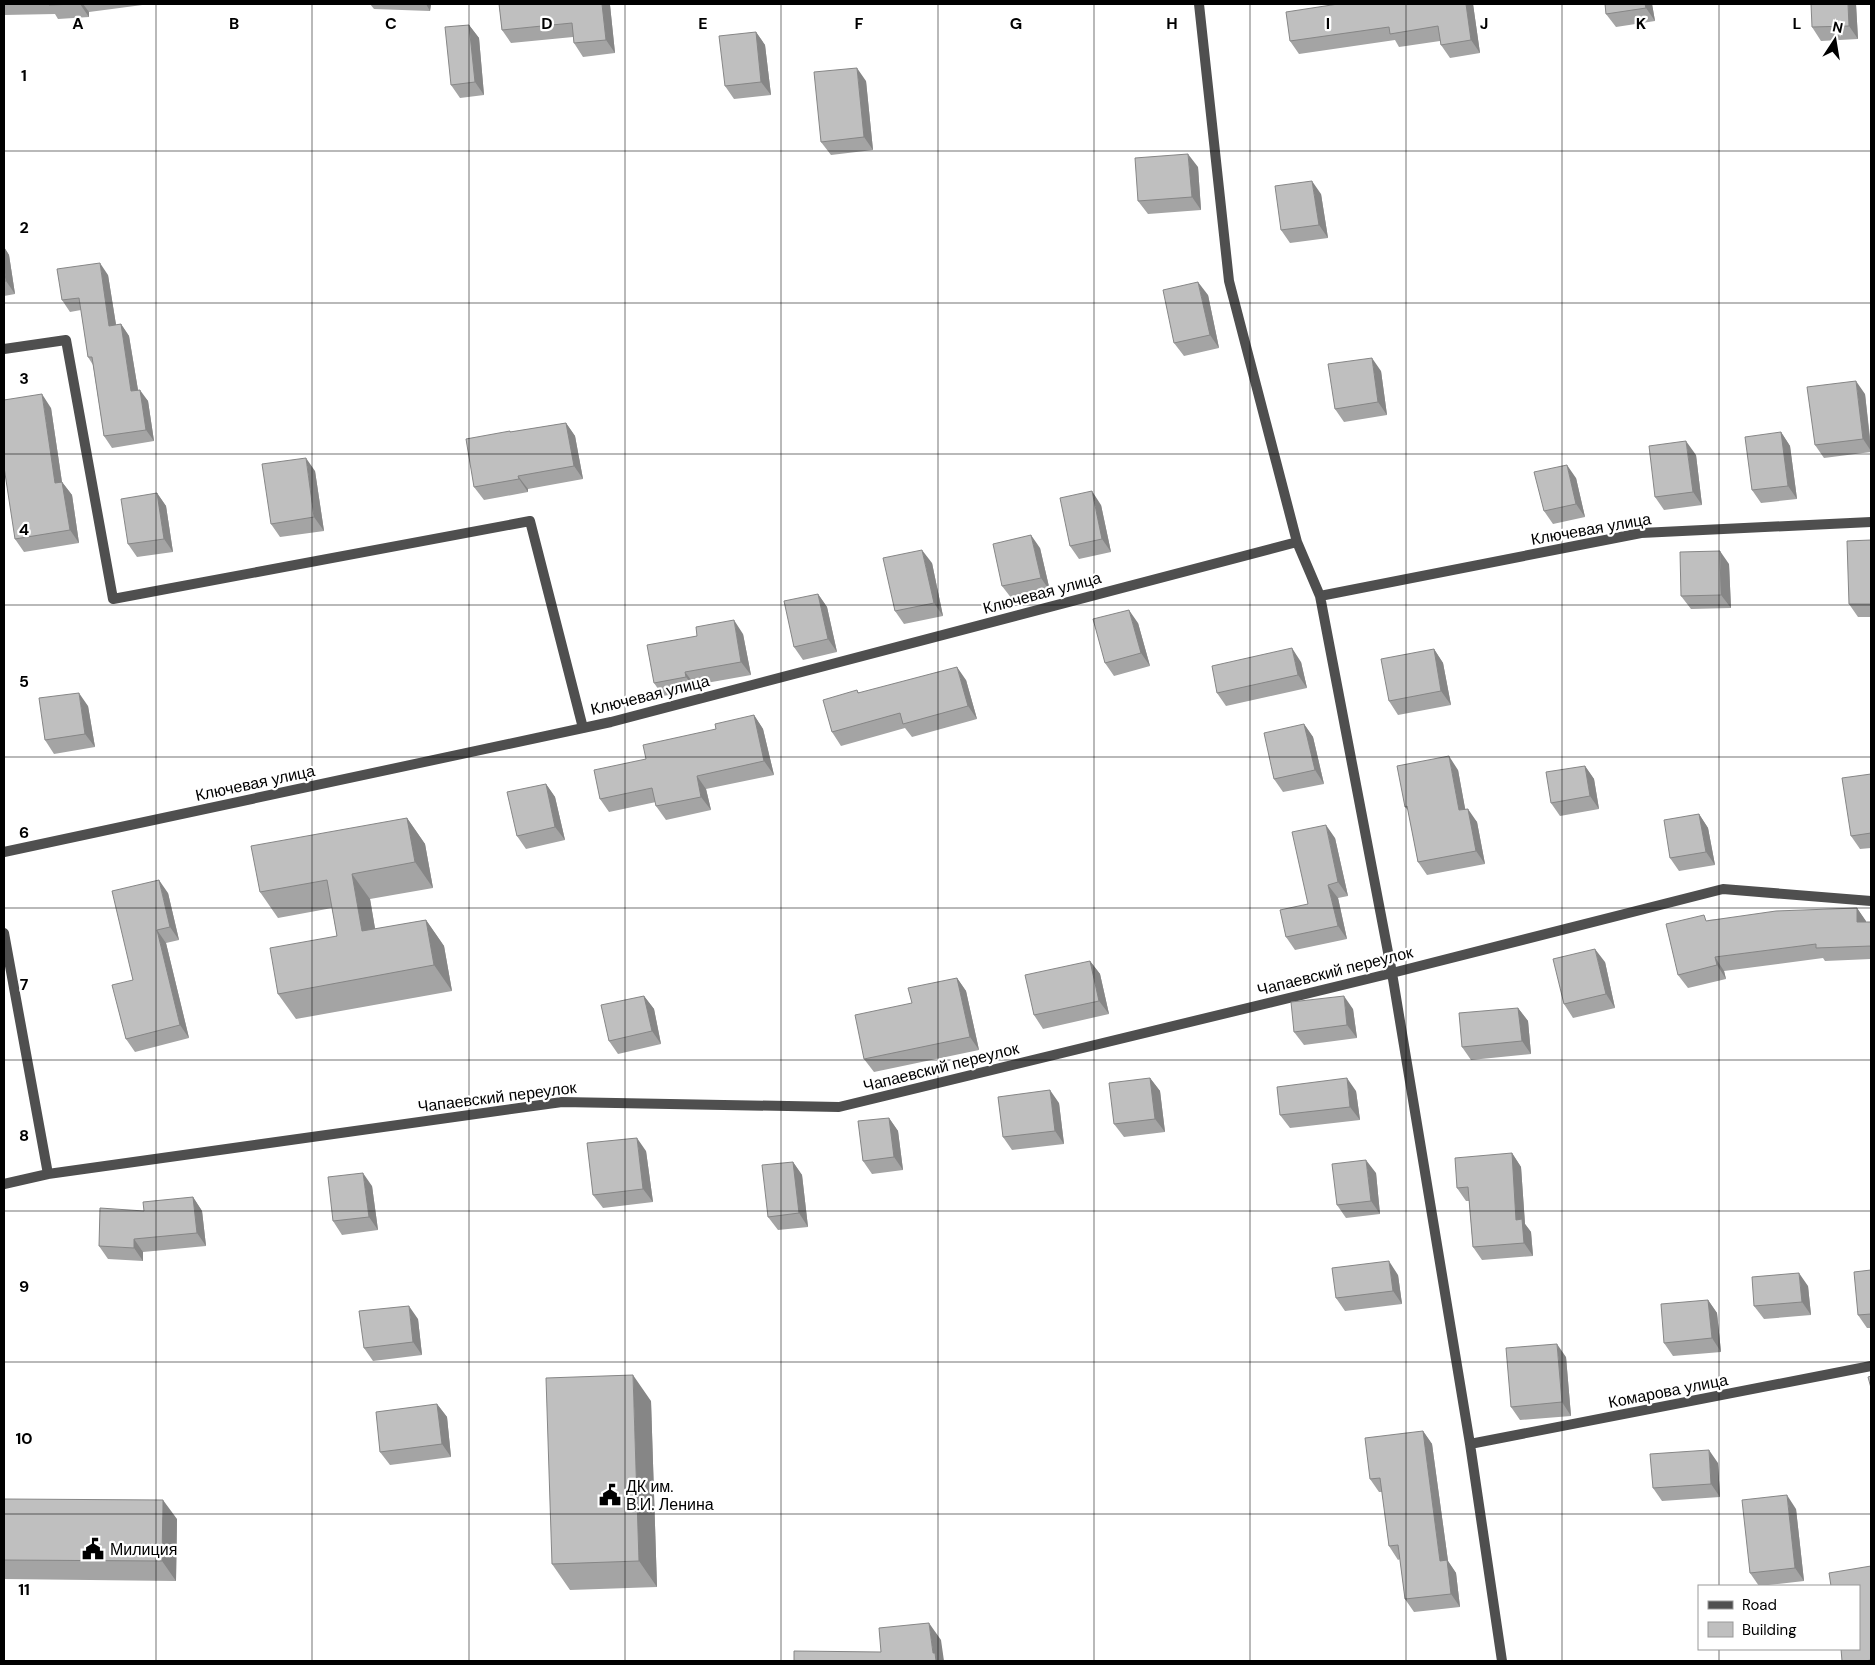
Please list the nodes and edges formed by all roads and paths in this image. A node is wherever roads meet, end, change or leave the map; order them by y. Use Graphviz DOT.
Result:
graph roads {
  1 [pos="1199,4"];
  2 [pos="4,349"];
  3 [pos="1871,522"];
  4 [pos="1297,542"];
  5 [pos="1320,596"];
  6 [pos="583,728"];
  7 [pos="4,852"];
  8 [pos="1871,901"];
  9 [pos="4,933"];
  10 [pos="1392,973"];
  11 [pos="48,1174"];
  12 [pos="4,1184"];
  13 [pos="1871,1366"];
  14 [pos="1470,1444"];
  15 [pos="1502,1661"];
  1 -- 4 [label="street"];
  2 -- 6 [label="street"];
  3 -- 5 [label="street, Ключевая улица"];
  4 -- 5 [label="street"];
  4 -- 6 [label="street, Ключевая улица"];
  5 -- 10 [label="street"];
  6 -- 7 [label="street, Ключевая улица"];
  8 -- 10 [label="street, Чапаевский переулок"];
  9 -- 11 [label="street"];
  10 -- 11 [label="street, Чапаевский переулок"];
  10 -- 14 [label="street"];
  11 -- 12 [label="street, Чапаевский переулок"];
  13 -- 14 [label="street, Комарова улица"];
  14 -- 15 [label="street"];
}
